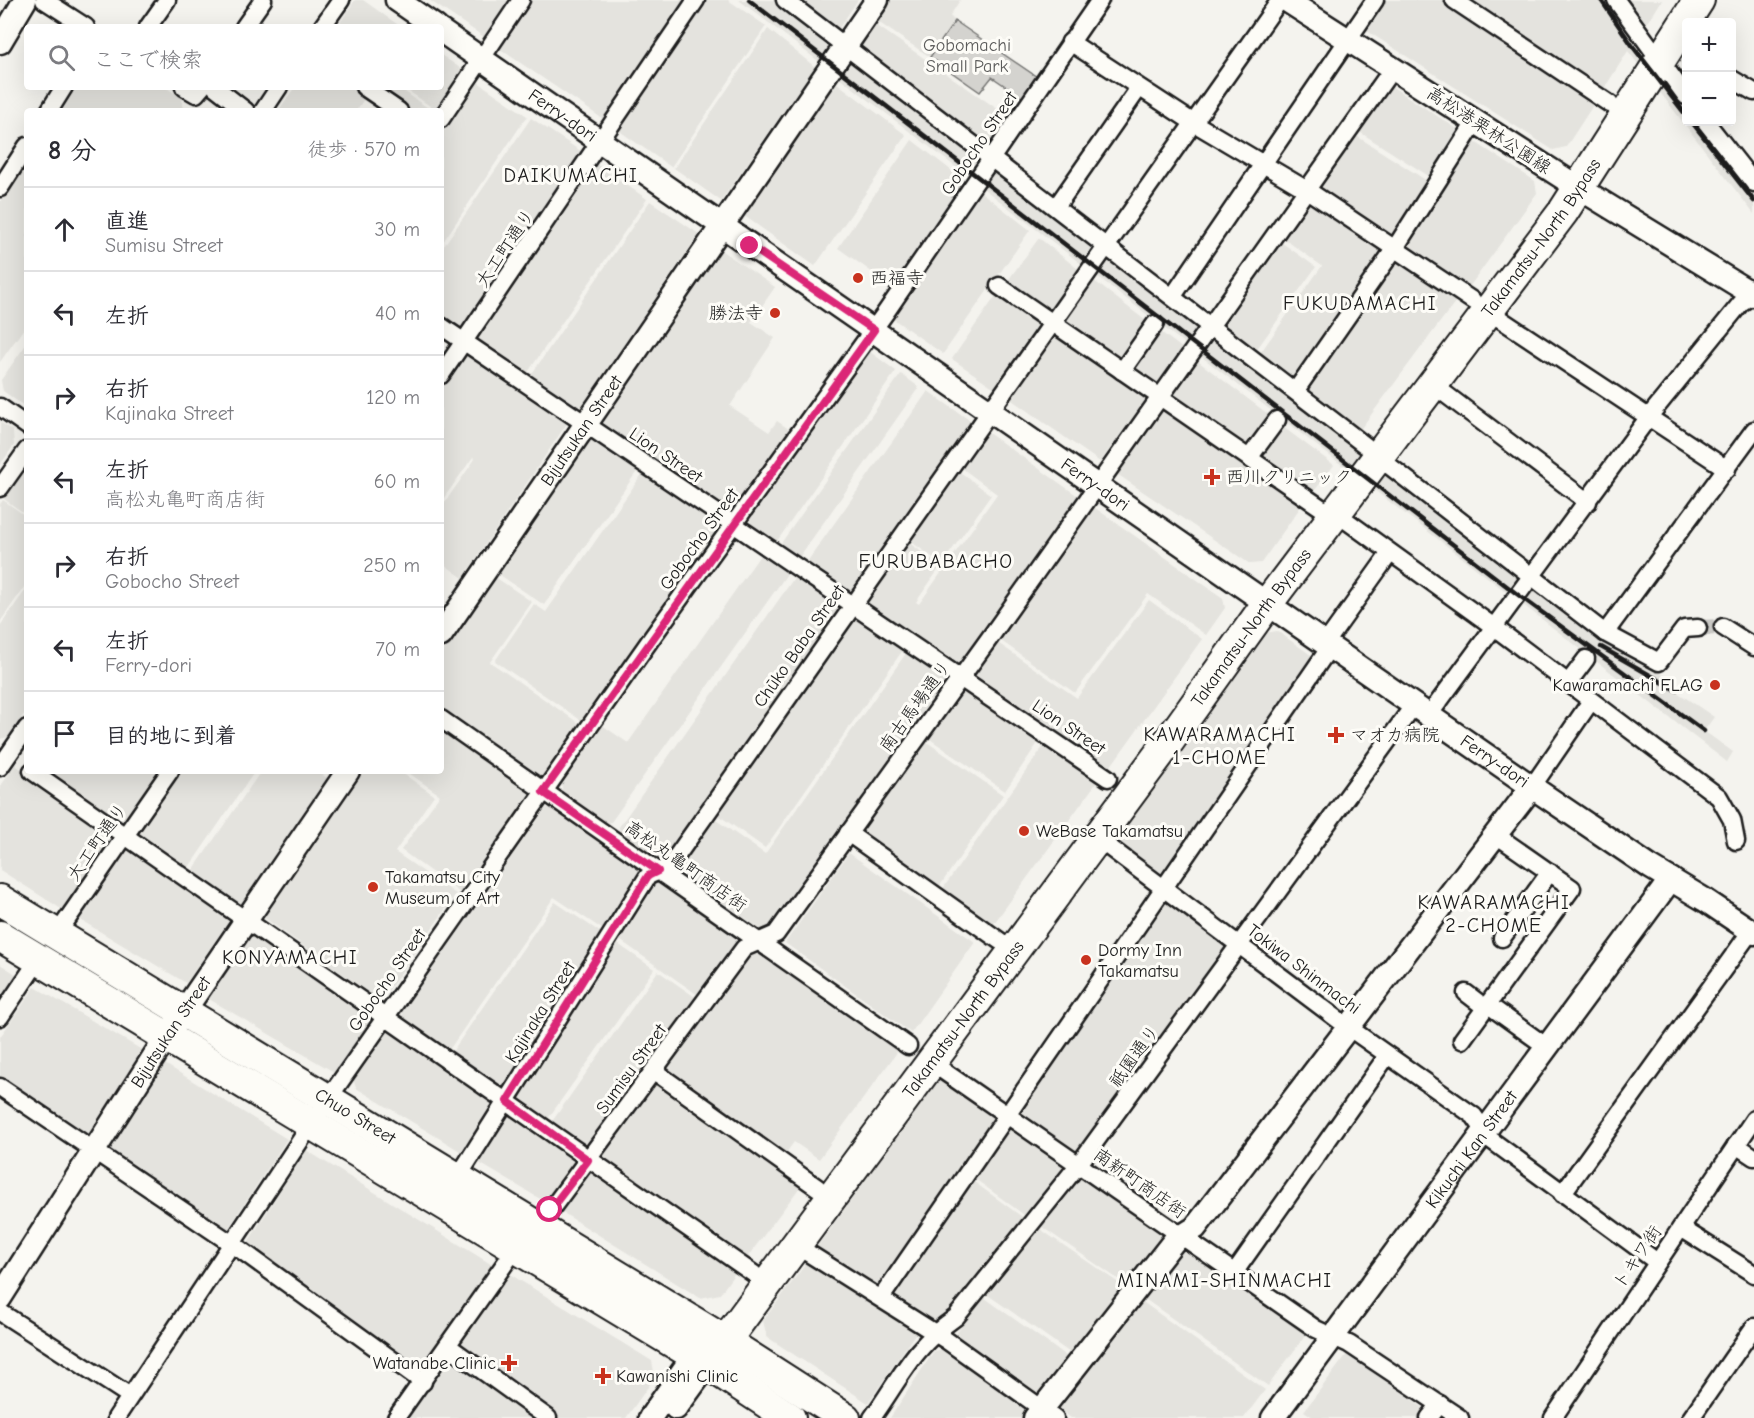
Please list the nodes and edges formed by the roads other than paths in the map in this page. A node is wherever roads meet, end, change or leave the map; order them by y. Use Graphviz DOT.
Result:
graph roads {
  1 [pos="25,0"];
  2 [pos="44,0"];
  3 [pos="167,0"];
  4 [pos="263,0"];
  5 [pos="341,0"];
  6 [pos="397,0"];
  7 [pos="521,0"];
  8 [pos="696,0"];
  9 [pos="785,0"];
  10 [pos="877,0"];
  11 [pos="1100,0"];
  12 [pos="1280,0"];
  13 [pos="1286,0"];
  14 [pos="1375,0"];
  15 [pos="1616,0"];
  16 [pos="1678,0"];
  17 [pos="1699,0"];
  18 [pos="1457,1"];
  19 [pos="81,24"];
  20 [pos="150,24"];
  21 [pos="246,24"];
  22 [pos="324,24"];
  23 [pos="432,24"];
  24 [pos="444,33"];
  25 [pos="1349,40"];
  26 [pos="0,42"];
  27 [pos="1070,42"];
  28 [pos="845,46"];
  29 [pos="1667,51"];
  30 [pos="482,59"];
  31 [pos="1393,68"];
  32 [pos="1736,82"];
  33 [pos="1682,87"];
  34 [pos="1139,88"];
  35 [pos="62,90"];
  36 [pos="219,90"];
  37 [pos="277,90"];
  38 [pos="368,90"];
  39 [pos="1754,92"];
  40 [pos="1610,105"];
  41 [pos="51,108"];
  42 [pos="242,108"];
  43 [pos="264,108"];
  44 [pos="395,108"];
  45 [pos="444,115"];
  46 [pos="1476,121"];
  47 [pos="1194,123"];
  48 [pos="1709,126"];
  49 [pos="601,142"];
  50 [pos="24,151"];
  51 [pos="992,159"];
  52 [pos="1265,165"];
  53 [pos="1571,183"];
  54 [pos="1754,183"];
  55 [pos="0,189"];
  56 [pos="1307,190"];
  57 [pos="1056,207"];
  58 [pos="720,225"];
  59 [pos="1108,246"];
  60 [pos="1395,248"];
  61 [pos="999,286"];
  62 [pos="1754,294"];
  63 [pos="1173,296"];
  64 [pos="1481,306"];
  65 [pos="1053,323"];
  66 [pos="1155,324"];
  67 [pos="1212,325"];
  68 [pos="444,328"];
  69 [pos="874,330"];
  70 [pos="464,342"];
  71 [pos="444,371"];
  72 [pos="1122,371"];
  73 [pos="1432,384"];
  74 [pos="1296,390"];
  75 [pos="1160,397"];
  76 [pos="0,407"];
  77 [pos="990,410"];
  78 [pos="1649,417"];
  79 [pos="1277,420"];
  80 [pos="24,424"];
  81 [pos="586,424"];
  82 [pos="1754,430"];
  83 [pos="1372,451"];
  84 [pos="24,454"];
  85 [pos="1249,458"];
  86 [pos="1727,469"];
  87 [pos="1097,486"];
  88 [pos="0,488"];
  89 [pos="1588,502"];
  90 [pos="1327,511"];
  91 [pos="734,524"];
  92 [pos="1390,553"];
  93 [pos="1531,576"];
  94 [pos="1261,599"];
  95 [pos="852,604"];
  96 [pos="1494,627"];
  97 [pos="1723,627"];
  98 [pos="1698,628"];
  99 [pos="444,631"];
  100 [pos="1605,633"];
  101 [pos="1753,643"];
  102 [pos="1328,646"];
  103 [pos="1586,659"];
  104 [pos="960,678"];
  105 [pos="1568,683"];
  106 [pos="1591,701"];
  107 [pos="1422,710"];
  108 [pos="444,721"];
  109 [pos="24,732"];
  110 [pos="3,757"];
  111 [pos="24,767"];
  112 [pos="36,774"];
  113 [pos="168,774"];
  114 [pos="346,774"];
  115 [pos="1108,778"];
  116 [pos="1532,787"];
  117 [pos="543,792"];
  118 [pos="848,833"];
  119 [pos="1496,835"];
  120 [pos="126,836"];
  121 [pos="1098,838"];
  122 [pos="1736,841"];
  123 [pos="658,871"];
  124 [pos="1550,872"];
  125 [pos="1671,879"];
  126 [pos="1163,887"];
  127 [pos="0,900"];
  128 [pos="247,919"];
  129 [pos="1753,932"];
  130 [pos="57,934"];
  131 [pos="0,936"];
  132 [pos="1502,938"];
  133 [pos="759,940"];
  134 [pos="1000,941"];
  135 [pos="1240,945"];
  136 [pos="39,959"];
  137 [pos="1466,993"];
  138 [pos="1487,1004"];
  139 [pos="0,1017"];
  140 [pos="386,1017"];
  141 [pos="175,1024"];
  142 [pos="1348,1027"];
  143 [pos="1462,1040"];
  144 [pos="908,1046"];
  145 [pos="1547,1047"];
  146 [pos="1387,1056"];
  147 [pos="942,1070"];
  148 [pos="654,1071"];
  149 [pos="0,1087"];
  150 [pos="328,1099"];
  151 [pos="507,1101"];
  152 [pos="1006,1114"];
  153 [pos="1754,1119"];
  154 [pos="310,1125"];
  155 [pos="1485,1131"];
  156 [pos="1736,1144"];
  157 [pos="93,1152"];
  158 [pos="1754,1157"];
  159 [pos="588,1160"];
  160 [pos="1079,1164"];
  161 [pos="458,1177"];
  162 [pos="818,1188"];
  163 [pos="1562,1194"];
  164 [pos="538,1227"];
  165 [pos="1681,1228"];
  166 [pos="1181,1236"];
  167 [pos="233,1244"];
  168 [pos="797,1246"];
  169 [pos="516,1248"];
  170 [pos="1657,1262"];
  171 [pos="1234,1273"];
  172 [pos="754,1274"];
  173 [pos="1754,1274"];
  174 [pos="0,1298"];
  175 [pos="881,1298"];
  176 [pos="0,1312"];
  177 [pos="1754,1327"];
  178 [pos="934,1333"];
  179 [pos="1333,1337"];
  180 [pos="448,1346"];
  181 [pos="710,1348"];
  182 [pos="423,1382"];
  183 [pos="130,1396"];
  184 [pos="1435,1411"];
  185 [pos="1045,1415"];
  186 [pos="116,1418"];
  187 [pos="396,1418"];
  188 [pos="548,1418"];
  189 [pos="650,1418"];
  190 [pos="669,1418"];
  191 [pos="790,1418"];
  192 [pos="845,1418"];
  193 [pos="872,1418"];
  194 [pos="1273,1418"];
  195 [pos="1460,1418"];
  196 [pos="1553,1418"];
  197 [pos="1691,1418"];
  1 -- 26 [label="street"];
  2 -- 19 [label="street"];
  3 -- 20 [label="street"];
  4 -- 21 [label="street"];
  5 -- 22 [label="street"];
  6 -- 23 [label="street"];
  7 -- 30 [label="street"];
  8 -- 49 [label="street, 大工町通り"];
  9 -- 28 [label="street"];
  10 -- 28 [label="street, Bijutsukan Street"];
  11 -- 27 [label="street, Gobocho Street"];
  12 -- 47 [label="street, Chūko Baba Street"];
  13 -- 25 [label="street, 高松港栗林公園線"];
  14 -- 25 [label="street"];
  15 -- 29 [label="street"];
  16 -- 29 [label="highway, Takamatsu-North Bypass"];
  17 -- 29 [label="highway, Takamatsu-North Bypass"];
  18 -- 40 [label="street"];
  24 -- 30 [label="street, Ferry-dori"];
  25 -- 31 [label="street, 高松港栗林公園線"];
  25 -- 52 [label="street"];
  27 -- 34 [label="street"];
  27 -- 51 [label="street, Gobocho Street"];
  28 -- 51 [label="street"];
  28 -- 58 [label="street, Bijutsukan Street"];
  29 -- 33 [label="street"];
  29 -- 40 [label="highway, Takamatsu-North Bypass"];
  29 -- 53 [label="highway, Takamatsu-North Bypass"];
  30 -- 45 [label="street"];
  30 -- 49 [label="street, Ferry-dori"];
  31 -- 46 [label="street, 高松港栗林公園線"];
  31 -- 56 [label="street, 南古馬場通り"];
  32 -- 39 [label="street"];
  34 -- 47 [label="street"];
  34 -- 57 [label="street"];
  35 -- 41 [label="street"];
  36 -- 42 [label="street"];
  37 -- 43 [label="street"];
  38 -- 44 [label="street"];
  40 -- 53 [label="highway, Takamatsu-North Bypass"];
  46 -- 53 [label="street, 高松港栗林公園線"];
  46 -- 60 [label="street"];
  47 -- 52 [label="street"];
  47 -- 59 [label="street, Chūko Baba Street"];
  48 -- 54 [label="street"];
  49 -- 58 [label="street, Ferry-dori"];
  49 -- 70 [label="street, 大工町通り"];
  50 -- 55 [label="street"];
  51 -- 57 [label="street"];
  51 -- 69 [label="street, Gobocho Street"];
  52 -- 56 [label="street"];
  52 -- 63 [label="street"];
  53 -- 62 [label="street, 高松港栗林公園線"];
  53 -- 64 [label="highway, Takamatsu-North Bypass"];
  56 -- 60 [label="street"];
  56 -- 67 [label="street, 南古馬場通り"];
  57 -- 59 [label="street"];
  58 -- 69 [label="street, Ferry-dori"];
  58 -- 81 [label="street, Bijutsukan Street"];
  59 -- 63 [label="street"];
  59 -- 65 [label="street, Chūko Baba Street"];
  60 -- 64 [label="street"];
  60 -- 74 [label="street"];
  61 -- 65 [label="street"];
  62 -- 78 [label="street, 祇園通り"];
  63 -- 67 [label="street"];
  64 -- 73 [label="highway, Takamatsu-North Bypass"];
  64 -- 78 [label="street"];
  64 -- 83 [label="highway, Takamatsu-North Bypass"];
  65 -- 72 [label="street"];
  65 -- 77 [label="street, Chūko Baba Street"];
  66 -- 72 [label="street"];
  67 -- 74 [label="street"];
  67 -- 75 [label="street, 南古馬場通り"];
  68 -- 70 [label="street, Lion Street"];
  69 -- 77 [label="street, Ferry-dori"];
  69 -- 91 [label="street, Gobocho Street"];
  70 -- 71 [label="street, 大工町通り"];
  70 -- 81 [label="street, Lion Street"];
  72 -- 75 [label="street"];
  73 -- 83 [label="highway, Takamatsu-North Bypass"];
  73 -- 89 [label="street"];
  74 -- 83 [label="street"];
  75 -- 85 [label="street"];
  75 -- 87 [label="street, 南古馬場通り"];
  76 -- 80 [label="street"];
  77 -- 87 [label="street, Ferry-dori"];
  77 -- 95 [label="street, Chūko Baba Street"];
  78 -- 86 [label="street"];
  78 -- 89 [label="street, 祇園通り"];
  79 -- 85 [label="street"];
  81 -- 91 [label="street, Lion Street"];
  81 -- 99 [label="street, Bijutsukan Street"];
  82 -- 86 [label="street"];
  83 -- 90 [label="highway, Takamatsu-North Bypass"];
  83 -- 93 [label="street"];
  84 -- 88 [label="street"];
  85 -- 90 [label="street"];
  86 -- 100 [label="street"];
  87 -- 94 [label="street, Ferry-dori"];
  87 -- 104 [label="street, 南古馬場通り"];
  89 -- 93 [label="street, 祇園通り"];
  90 -- 92 [label="street"];
  90 -- 94 [label="highway, Takamatsu-North Bypass"];
  91 -- 95 [label="street, Lion Street"];
  91 -- 117 [label="street, Gobocho Street"];
  92 -- 96 [label="street"];
  92 -- 102 [label="street"];
  93 -- 96 [label="street, 祇園通り"];
  93 -- 100 [label="street"];
  94 -- 102 [label="street, Ferry-dori"];
  94 -- 121 [label="highway, Takamatsu-North Bypass"];
  94 -- 134 [label="highway, Takamatsu-North Bypass"];
  95 -- 104 [label="street, Lion Street"];
  95 -- 123 [label="street, Chūko Baba Street"];
  96 -- 105 [label="street"];
  96 -- 107 [label="street, 祇園通り"];
  97 -- 101 [label="street"];
  98 -- 100 [label="street"];
  102 -- 107 [label="street, Ferry-dori"];
  102 -- 126 [label="street"];
  103 -- 105 [label="street"];
  104 -- 115 [label="street, Lion Street"];
  104 -- 118 [label="street, 南古馬場通り"];
  105 -- 106 [label="street"];
  106 -- 116 [label="street"];
  106 -- 122 [label="street"];
  107 -- 116 [label="street, Ferry-dori"];
  107 -- 135 [label="street, 祇園通り"];
  108 -- 117 [label="street, 高松丸亀町商店街"];
  109 -- 110 [label="street"];
  110 -- 111 [label="street"];
  112 -- 120 [label="street"];
  113 -- 120 [label="street, 大工町通り"];
  114 -- 128 [label="street, Bijutsukan Street"];
  116 -- 119 [label="street"];
  116 -- 125 [label="street, Ferry-dori"];
  117 -- 123 [label="street, 高松丸亀町商店街"];
  117 -- 140 [label="street, Gobocho Street"];
  118 -- 133 [label="street, 南古馬場通り"];
  118 -- 134 [label="street"];
  119 -- 124 [label="street"];
  119 -- 142 [label="street"];
  120 -- 128 [label="street"];
  120 -- 130 [label="street, 大工町通り"];
  121 -- 126 [label="street, Tokiwa Shinmachi"];
  121 -- 168 [label="highway, Takamatsu-North Bypass"];
  123 -- 133 [label="street, 高松丸亀町商店街"];
  123 -- 151 [label="street, Kajinaka Street"];
  124 -- 132 [label="street"];
  124 -- 138 [label="street"];
  125 -- 129 [label="street, Ferry-dori"];
  125 -- 145 [label="street, Kikuchi Kan Street"];
  126 -- 135 [label="street, Tokiwa Shinmachi"];
  126 -- 152 [label="street"];
  127 -- 130 [label="highway, Chuo Street"];
  128 -- 140 [label="street"];
  128 -- 141 [label="street, Bijutsukan Street"];
  129 -- 163 [label="street"];
  130 -- 141 [label="highway, Chuo Street"];
  131 -- 136 [label="highway, Chuo Street"];
  133 -- 144 [label="street, 高松丸亀町商店街"];
  133 -- 148 [label="street, Sumisu Street"];
  134 -- 162 [label="highway, Takamatsu-North Bypass"];
  135 -- 142 [label="street, Tokiwa Shinmachi"];
  135 -- 160 [label="street, 祇園通り"];
  136 -- 139 [label="street"];
  136 -- 141 [label="highway, Chuo Street"];
  137 -- 138 [label="street"];
  138 -- 143 [label="street"];
  138 -- 145 [label="street"];
  140 -- 150 [label="street, Gobocho Street"];
  140 -- 151 [label="street"];
  141 -- 150 [label="highway, Chuo Street"];
  141 -- 154 [label="highway, Chuo Street"];
  141 -- 157 [label="street, Bijutsukan Street"];
  142 -- 146 [label="street, Tokiwa Shinmachi"];
  142 -- 166 [label="street"];
  145 -- 155 [label="street, Kikuchi Kan Street"];
  146 -- 155 [label="street, Tokiwa Shinmachi"];
  146 -- 171 [label="street"];
  147 -- 152 [label="street, 南新町商店街"];
  148 -- 159 [label="street, Sumisu Street"];
  148 -- 162 [label="street"];
  149 -- 157 [label="street"];
  150 -- 154 [label="street, Gobocho Street"];
  150 -- 161 [label="highway, Chuo Street"];
  151 -- 159 [label="street"];
  151 -- 161 [label="street, Kajinaka Street"];
  152 -- 160 [label="street, 南新町商店街"];
  152 -- 175 [label="street"];
  153 -- 156 [label="street, トキワ街"];
  154 -- 167 [label="street, Gobocho Street"];
  154 -- 169 [label="highway, Chuo Street"];
  155 -- 163 [label="street, Tokiwa Shinmachi"];
  155 -- 179 [label="street, Kikuchi Kan Street"];
  156 -- 158 [label="street"];
  156 -- 165 [label="street, トキワ街"];
  157 -- 167 [label="street"];
  157 -- 174 [label="street, Bijutsukan Street"];
  159 -- 164 [label="street, Sumisu Street"];
  159 -- 172 [label="street"];
  160 -- 166 [label="street, 南新町商店街"];
  160 -- 178 [label="street, 祇園通り"];
  161 -- 164 [label="highway, Chuo Street"];
  162 -- 172 [label="highway, Takamatsu-North Bypass"];
  163 -- 170 [label="street, Tokiwa Shinmachi"];
  164 -- 181 [label="highway, Chuo Street"];
  165 -- 170 [label="street, トキワ街"];
  165 -- 173 [label="street"];
  166 -- 171 [label="street, 南新町商店街"];
  166 -- 185 [label="street"];
  167 -- 182 [label="street"];
  167 -- 183 [label="street, Gobocho Street"];
  168 -- 175 [label="street"];
  168 -- 181 [label="highway, Takamatsu-North Bypass"];
  169 -- 180 [label="street"];
  169 -- 181 [label="highway, Chuo Street"];
  170 -- 196 [label="street, トキワ街"];
  171 -- 179 [label="street, 南新町商店街"];
  172 -- 181 [label="highway, Takamatsu-North Bypass"];
  175 -- 178 [label="street"];
  176 -- 183 [label="street"];
  177 -- 197 [label="street"];
  178 -- 185 [label="street"];
  178 -- 193 [label="street, 祇園通り"];
  179 -- 184 [label="street, 南新町商店街"];
  179 -- 194 [label="street, Kikuchi Kan Street"];
  180 -- 182 [label="street"];
  180 -- 188 [label="street"];
  181 -- 189 [label="street"];
  181 -- 190 [label="street"];
  181 -- 191 [label="highway"];
  181 -- 192 [label="highway"];
  182 -- 187 [label="street"];
  183 -- 186 [label="street, Gobocho Street"];
  184 -- 195 [label="street, 南新町商店街"];
}
